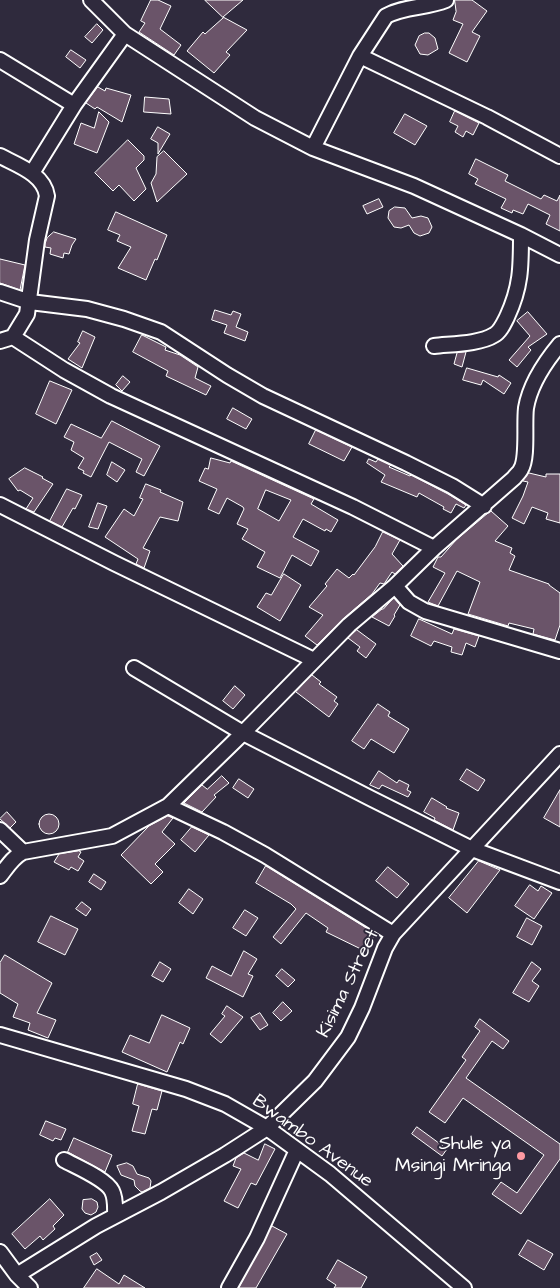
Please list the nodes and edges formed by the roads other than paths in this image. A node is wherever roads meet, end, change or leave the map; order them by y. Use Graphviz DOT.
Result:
graph roads {
  1 [pos="91,0"];
  2 [pos="446,0"];
  3 [pos="125,34"];
  4 [pos="360,56"];
  5 [pos="0,60"];
  6 [pos="74,105"];
  7 [pos="312,148"];
  8 [pos="0,156"];
  9 [pos="560,156"];
  10 [pos="32,173"];
  11 [pos="521,235"];
  12 [pos="560,255"];
  13 [pos="0,292"];
  14 [pos="30,302"];
  15 [pos="7,339"];
  16 [pos="560,344"];
  17 [pos="434,346"];
  18 [pos="0,505"];
  19 [pos="484,506"];
  20 [pos="434,548"];
  21 [pos="395,586"];
  22 [pos="560,651"];
  23 [pos="314,660"];
  24 [pos="134,668"];
  25 [pos="243,733"];
  26 [pos="560,754"];
  27 [pos="168,806"];
  28 [pos="0,830"];
  29 [pos="472,849"];
  30 [pos="24,852"];
  31 [pos="0,876"];
  32 [pos="560,882"];
  33 [pos="393,934"];
  34 [pos="0,1035"];
  35 [pos="267,1128"];
  36 [pos="297,1150"];
  37 [pos="64,1160"];
  38 [pos="115,1216"];
  39 [pos="0,1252"];
  40 [pos="17,1275"];
  41 [pos="30,1288"];
  42 [pos="229,1288"];
  43 [pos="464,1288"];
  1 -- 3 [label="street"];
  2 -- 4 [label="street"];
  3 -- 6 [label="street"];
  3 -- 7 [label="street"];
  4 -- 7 [label="street"];
  4 -- 9 [label="street"];
  5 -- 6 [label="street"];
  6 -- 10 [label="street"];
  7 -- 11 [label="street"];
  8 -- 10 [label="street"];
  10 -- 14 [label="street"];
  11 -- 12 [label="street"];
  11 -- 17 [label="street"];
  13 -- 14 [label="street"];
  14 -- 15 [label="street"];
  14 -- 19 [label="street"];
  15 -- 20 [label="street"];
  16 -- 19 [label="street"];
  18 -- 23 [label="street"];
  19 -- 20 [label="street"];
  20 -- 21 [label="street"];
  21 -- 22 [label="street"];
  21 -- 23 [label="street"];
  23 -- 25 [label="street"];
  24 -- 25 [label="street"];
  25 -- 27 [label="street"];
  25 -- 29 [label="street"];
  26 -- 29 [label="street, Kisima Street"];
  27 -- 30 [label="street"];
  27 -- 33 [label="street"];
  28 -- 30 [label="street"];
  29 -- 32 [label="street"];
  29 -- 33 [label="street, Kisima Street"];
  30 -- 31 [label="street"];
  33 -- 35 [label="street, Kisima Street"];
  34 -- 35 [label="street, Bwambo Avenue"];
  35 -- 36 [label="street, Bwambo Avenue"];
  35 -- 38 [label="street, Kisima Street"];
  36 -- 42 [label="street"];
  36 -- 43 [label="street, Bwambo Avenue"];
  37 -- 38 [label="street"];
  38 -- 40 [label="street, Kisima Street"];
  39 -- 40 [label="street"];
  40 -- 41 [label="street"];
}
